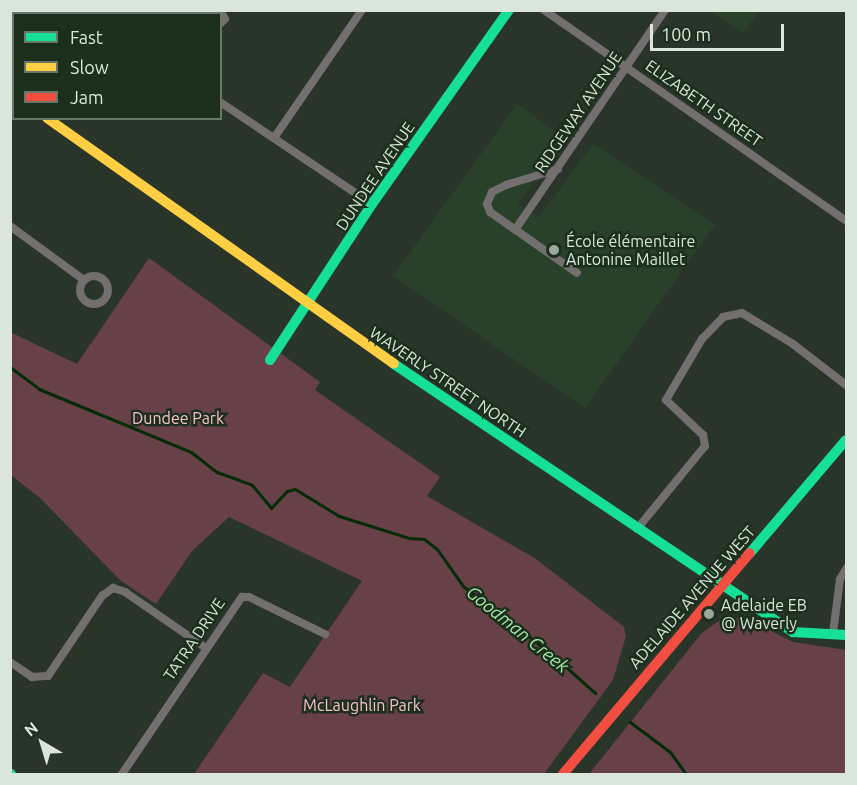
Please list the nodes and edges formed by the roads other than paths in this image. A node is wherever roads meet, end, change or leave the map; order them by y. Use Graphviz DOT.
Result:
graph roads {
  1 [pos="362,10"];
  2 [pos="509,10"];
  3 [pos="544,10"];
  4 [pos="665,10"];
  5 [pos="626,67"];
  6 [pos="222,103"];
  7 [pos="50,120"];
  8 [pos="274,138"];
  9 [pos="558,168"];
  10 [pos="372,204"];
  11 [pos="846,221"];
  12 [pos="10,226"];
  13 [pos="515,230"];
  14 [pos="577,273"];
  15 [pos="84,279"];
  16 [pos="308,305"];
  17 [pos="270,360"];
  18 [pos="846,385"];
  19 [pos="846,440"];
  20 [pos="637,530"];
  21 [pos="846,569"];
  22 [pos="721,587"];
  23 [pos="833,633"];
  24 [pos="325,634"];
  25 [pos="846,635"];
  26 [pos="206,648"];
  27 [pos="10,662"];
  28 [pos="122,774"];
  29 [pos="563,774"];
  1 -- 8 [label="street"];
  2 -- 10 [label="street, DUNDEE AVENUE"];
  3 -- 5 [label="street, ELIZABETH STREET"];
  4 -- 5 [label="street, RIDGEWAY AVENUE"];
  5 -- 9 [label="street, RIDGEWAY AVENUE"];
  5 -- 11 [label="street, ELIZABETH STREET"];
  6 -- 8 [label="street"];
  7 -- 16 [label="street, WAVERLY STREET NORTH"];
  8 -- 10 [label="street"];
  9 -- 13 [label="street, RIDGEWAY AVENUE"];
  9 -- 13 [label="street"];
  10 -- 16 [label="street, DUNDEE AVENUE"];
  12 -- 15 [label="street"];
  13 -- 14 [label="street"];
  16 -- 17 [label="street, DUNDEE AVENUE"];
  16 -- 20 [label="street, WAVERLY STREET NORTH"];
  18 -- 20 [label="street"];
  19 -- 22 [label="street, ADELAIDE AVENUE WEST"];
  20 -- 22 [label="street, WAVERLY STREET NORTH"];
  21 -- 23 [label="street"];
  22 -- 23 [label="street, WAVERLY STREET NORTH"];
  22 -- 29 [label="street, ADELAIDE AVENUE WEST"];
  23 -- 25 [label="street, WAVERLY STREET NORTH"];
  24 -- 26 [label="street, TATRA DRIVE"];
  26 -- 27 [label="street"];
  26 -- 28 [label="street, TATRA DRIVE"];
}
